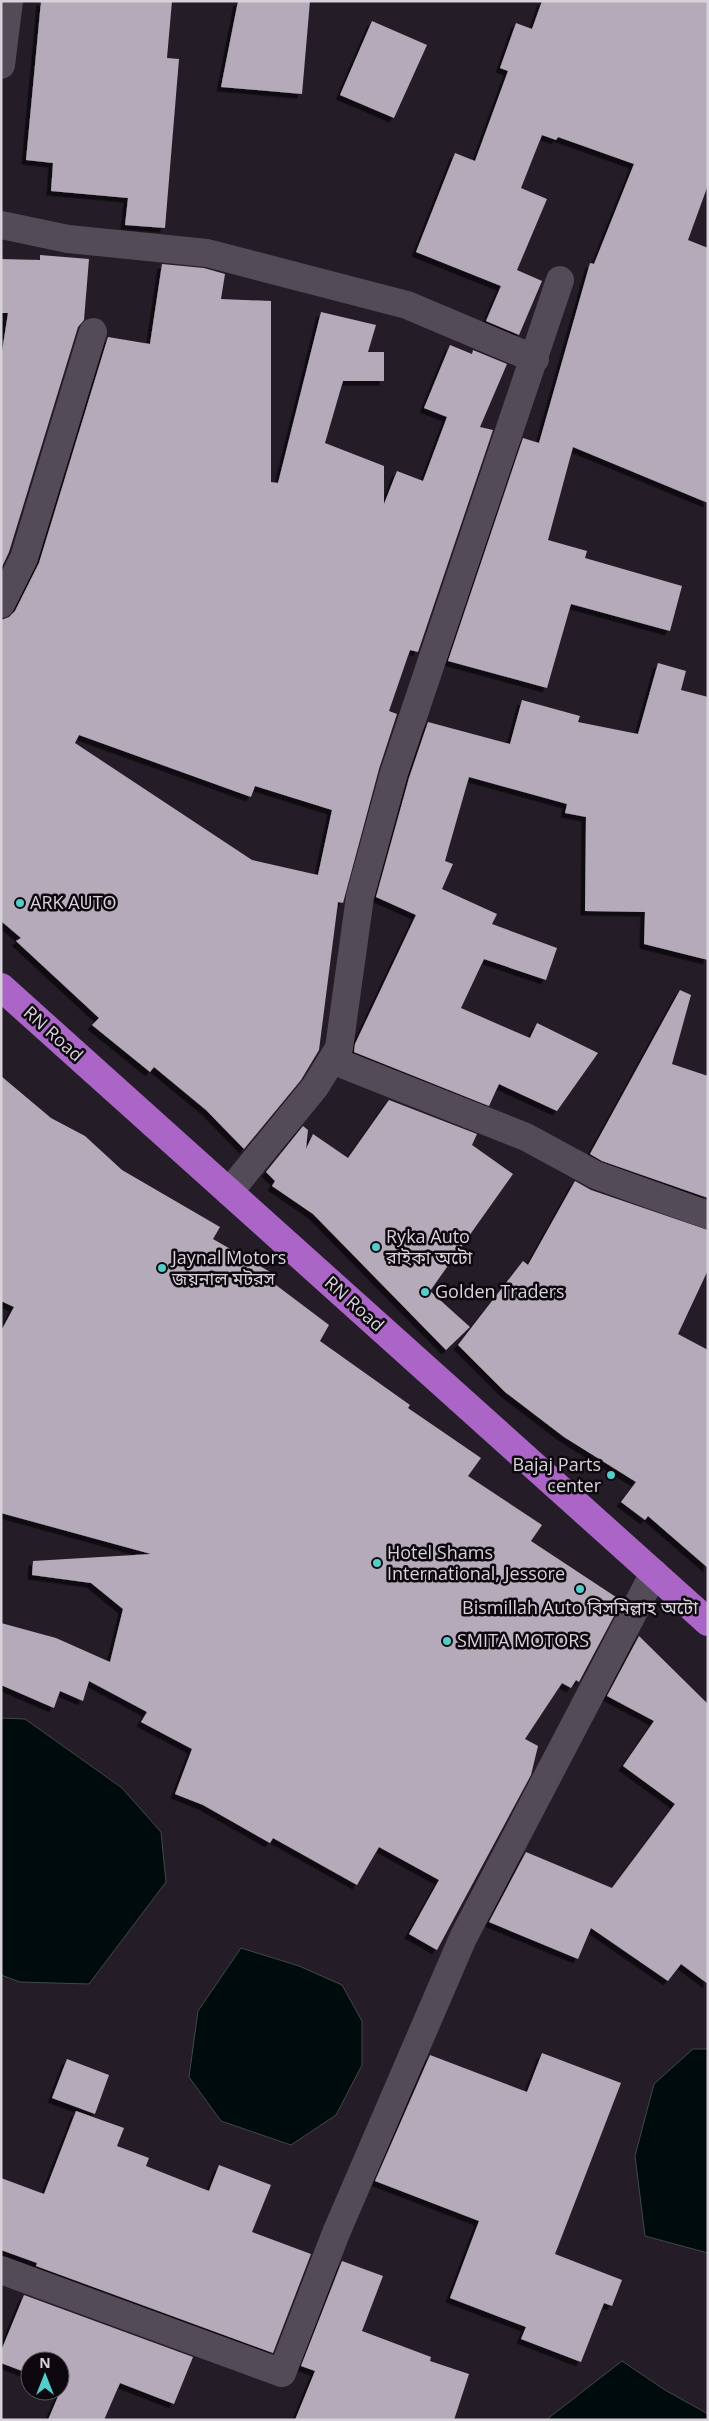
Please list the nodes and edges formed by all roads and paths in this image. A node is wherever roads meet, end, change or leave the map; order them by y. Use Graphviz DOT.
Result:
graph roads {
  1 [pos="9,1"];
  2 [pos="1,65"];
  3 [pos="1,225"];
  4 [pos="560,280"];
  5 [pos="93,332"];
  6 [pos="535,359"];
  7 [pos="1,604"];
  8 [pos="1,987"];
  9 [pos="332,1060"];
  10 [pos="229,1192"];
  11 [pos="708,1215"];
  12 [pos="654,1574"];
  13 [pos="708,1622"];
  14 [pos="1,2270"];
  1 -- 2 [label="street"];
  3 -- 6 [label="street"];
  4 -- 6 [label="street"];
  5 -- 7 [label="street"];
  6 -- 9 [label="street"];
  8 -- 10 [label="highway, RN Road"];
  9 -- 10 [label="street"];
  9 -- 11 [label="street"];
  10 -- 12 [label="highway, RN Road"];
  12 -- 13 [label="highway, RN Road"];
  12 -- 14 [label="street"];
}
